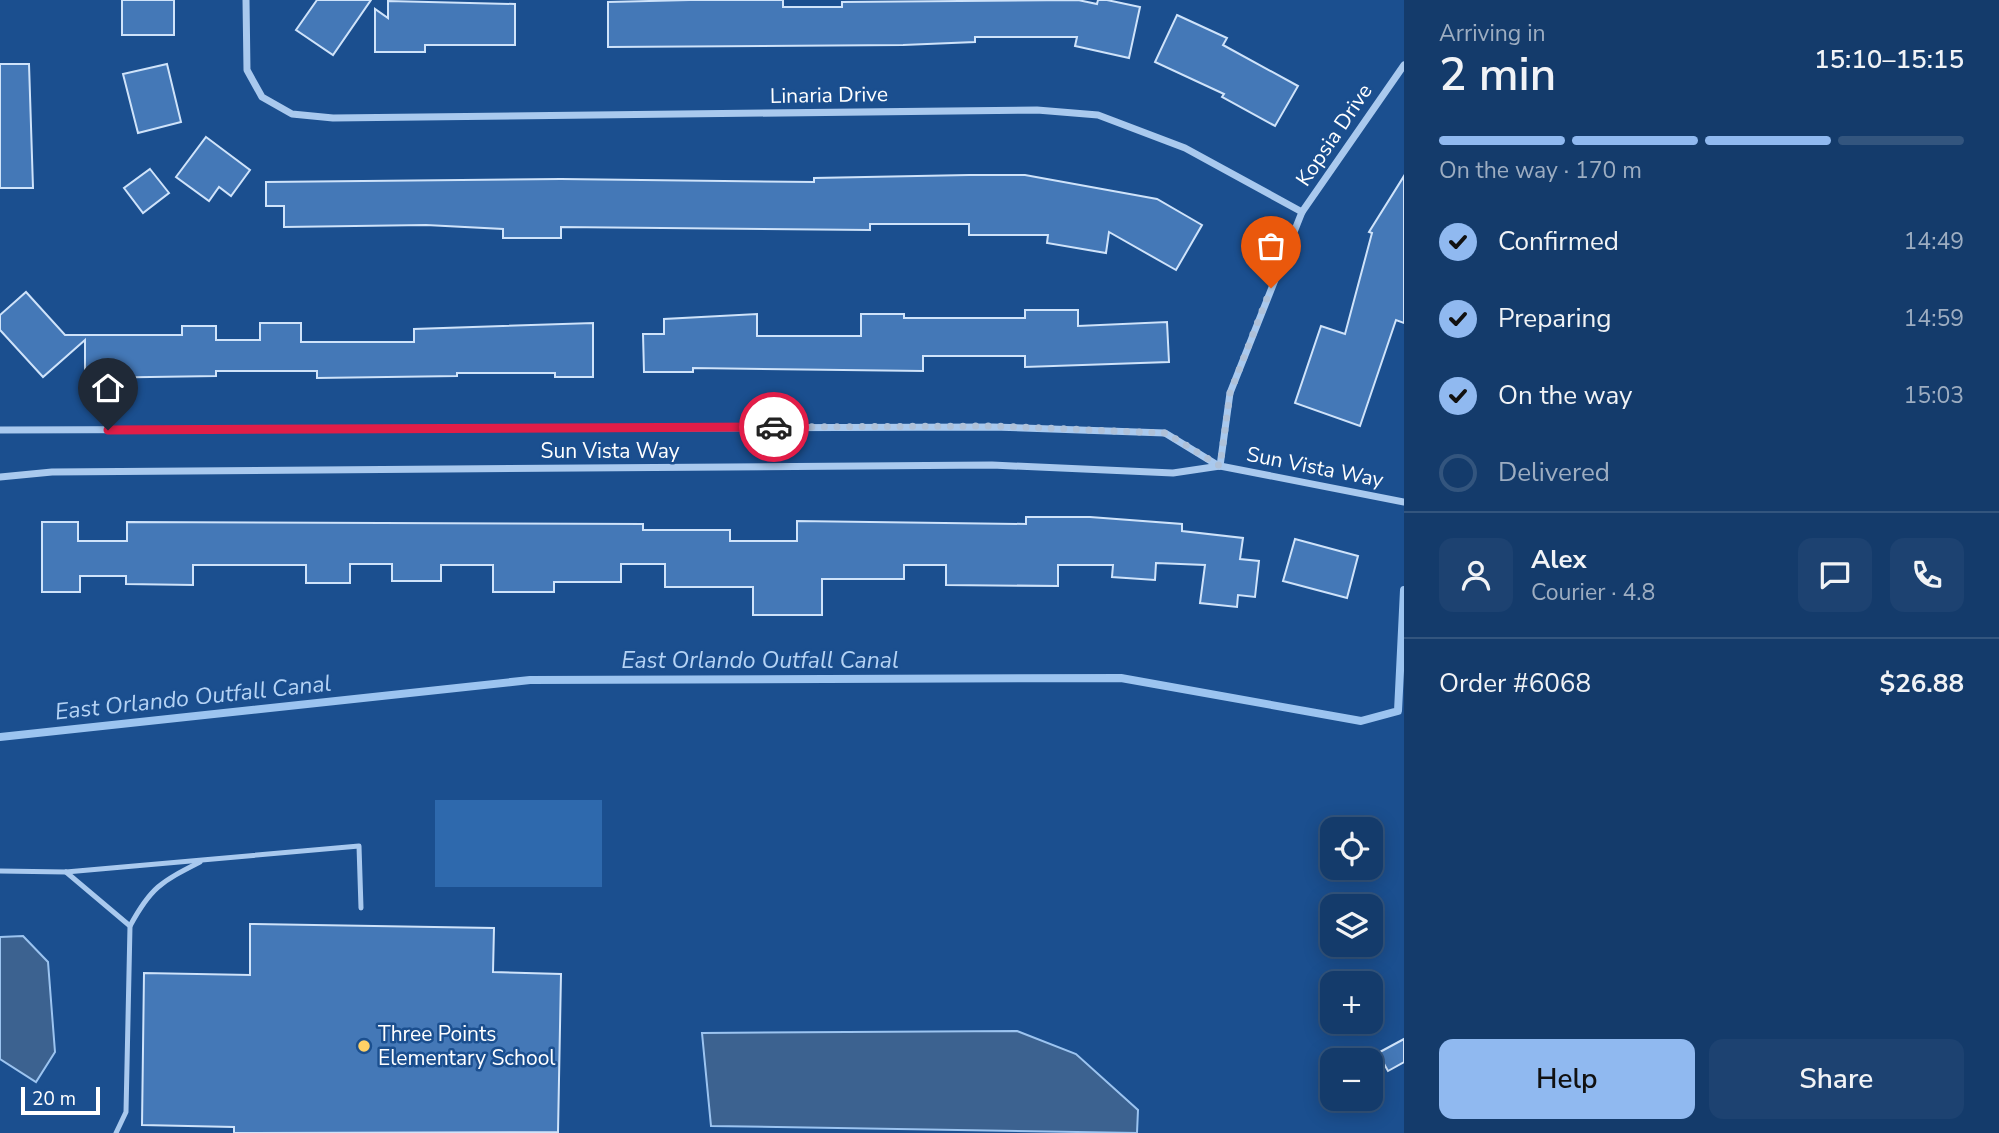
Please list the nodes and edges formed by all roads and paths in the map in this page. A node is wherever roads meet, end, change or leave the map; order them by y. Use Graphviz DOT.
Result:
graph roads {
  1 [pos="246,0"];
  2 [pos="1404,65"];
  3 [pos="1302,212"];
  4 [pos="0,430"];
  5 [pos="1220,466"];
  6 [pos="0,477"];
  7 [pos="1404,502"];
  8 [pos="204,860"];
  9 [pos="0,871"];
  10 [pos="66,872"];
  11 [pos="361,908"];
  12 [pos="130,926"];
  13 [pos="116,1133"];
  1 -- 3 [label="street, Linaria Drive"];
  2 -- 3 [label="street, Kopsia Drive"];
  3 -- 5 [label="street, Kopsia Drive"];
  4 -- 5 [label="street, Sun Vista Way"];
  5 -- 6 [label="street, Sun Vista Way"];
  5 -- 7 [label="street, Sun Vista Way"];
  8 -- 10 [label="lane"];
  8 -- 11 [label="lane"];
  8 -- 12 [label="lane"];
  9 -- 10 [label="lane"];
  10 -- 12 [label="lane"];
  12 -- 13 [label="lane"];
}
